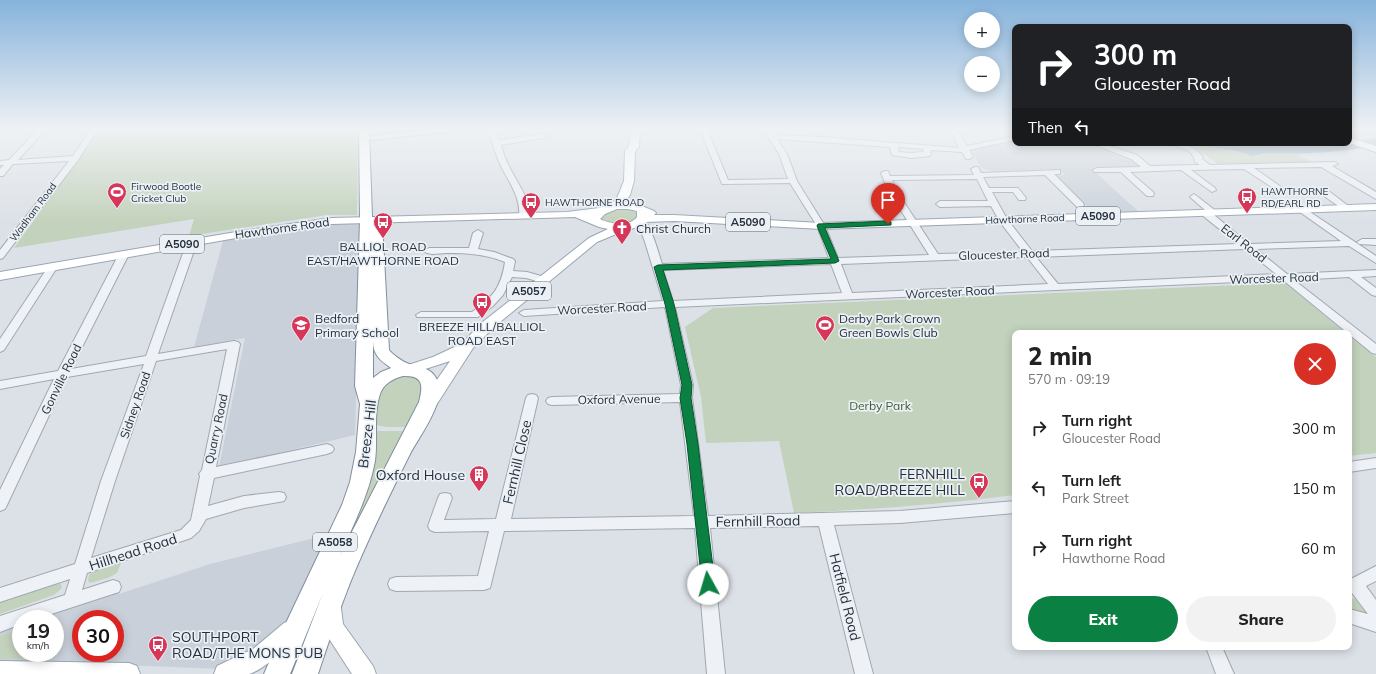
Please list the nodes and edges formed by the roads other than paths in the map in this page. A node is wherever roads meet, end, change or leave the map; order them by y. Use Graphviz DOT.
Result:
graph roads {
  1 [pos="36,160"];
  2 [pos="73,160"];
  3 [pos="370,160"];
  4 [pos="503,160"];
  5 [pos="630,160"];
  6 [pos="716,160"];
  7 [pos="785,160"];
  8 [pos="1138,160"];
  9 [pos="1199,160"];
  10 [pos="12,162"];
  11 [pos="0,163"];
  12 [pos="1323,164"];
  13 [pos="1334,164"];
  14 [pos="1245,166"];
  15 [pos="1208,167"];
  16 [pos="1183,168"];
  17 [pos="1123,169"];
  18 [pos="1149,169"];
  19 [pos="1098,170"];
  20 [pos="1047,172"];
  21 [pos="1057,172"];
  22 [pos="885,173"];
  23 [pos="0,174"];
  24 [pos="977,174"];
  25 [pos="893,178"];
  26 [pos="792,181"];
  27 [pos="628,190"];
  28 [pos="986,190"];
  29 [pos="1212,190"];
  30 [pos="1281,191"];
  31 [pos="1150,194"];
  32 [pos="1326,194"];
  33 [pos="1376,196"];
  34 [pos="1194,197"];
  35 [pos="1022,198"];
  36 [pos="992,203"];
  37 [pos="940,204"];
  38 [pos="1080,205"];
  39 [pos="615,206"];
  40 [pos="1376,207"];
  41 [pos="1347,208"];
  42 [pos="1301,210"];
  43 [pos="1209,213"];
  44 [pos="641,214"];
  45 [pos="523,216"];
  46 [pos="598,218"];
  47 [pos="371,219"];
  48 [pos="1003,220"];
  49 [pos="914,223"];
  50 [pos="623,226"];
  51 [pos="821,226"];
  52 [pos="646,232"];
  53 [pos="478,233"];
  54 [pos="593,240"];
  55 [pos="192,242"];
  56 [pos="1350,242"];
  57 [pos="1362,242"];
  58 [pos="1376,242"];
  59 [pos="1247,246"];
  60 [pos="429,251"];
  61 [pos="473,251"];
  62 [pos="124,254"];
  63 [pos="1028,254"];
  64 [pos="0,256"];
  65 [pos="935,257"];
  66 [pos="1376,260"];
  67 [pos="835,261"];
  68 [pos="52,266"];
  69 [pos="658,267"];
  70 [pos="1376,273"];
  71 [pos="508,274"];
  72 [pos="1351,274"];
  73 [pos="0,276"];
  74 [pos="1287,278"];
  75 [pos="544,280"];
  76 [pos="1055,288"];
  77 [pos="1376,293"];
  78 [pos="849,296"];
  79 [pos="669,304"];
  80 [pos="524,313"];
  81 [pos="421,315"];
  82 [pos="1351,330"];
  83 [pos="1352,331"];
  84 [pos="468,345"];
  85 [pos="0,348"];
  86 [pos="1376,350"];
  87 [pos="151,358"];
  88 [pos="407,369"];
  89 [pos="63,374"];
  90 [pos="0,385"];
  91 [pos="532,398"];
  92 [pos="686,398"];
  93 [pos="552,401"];
  94 [pos="429,403"];
  95 [pos="368,404"];
  96 [pos="327,449"];
  97 [pos="1376,464"];
  98 [pos="1352,467"];
  99 [pos="206,474"];
  100 [pos="279,497"];
  101 [pos="445,498"];
  102 [pos="0,505"];
  103 [pos="1012,507"];
  104 [pos="198,515"];
  105 [pos="825,520"];
  106 [pos="702,523"];
  107 [pos="500,525"];
  108 [pos="80,570"];
  109 [pos="1376,573"];
  110 [pos="396,584"];
  111 [pos="1352,586"];
  112 [pos="113,587"];
  113 [pos="0,595"];
  114 [pos="71,600"];
  115 [pos="331,602"];
  116 [pos="1376,612"];
  117 [pos="1352,617"];
  118 [pos="0,624"];
  119 [pos="298,624"];
  120 [pos="1376,624"];
  121 [pos="1215,650"];
  122 [pos="0,672"];
  123 [pos="63,673"];
  124 [pos="129,674"];
  125 [pos="225,674"];
  126 [pos="277,674"];
  127 [pos="306,674"];
  128 [pos="365,674"];
  129 [pos="716,674"];
  130 [pos="864,674"];
  131 [pos="1225,674"];
  1 -- 10 [label="street"];
  2 -- 64 [label="street, Wadham Road"];
  3 -- 47 [label="highway, A5058"];
  4 -- 45 [label="street"];
  5 -- 27 [label="main road"];
  6 -- 26 [label="street"];
  7 -- 26 [label="street"];
  8 -- 18 [label="street"];
  9 -- 15 [label="street"];
  10 -- 11 [label="street"];
  10 -- 23 [label="street"];
  12 -- 13 [label="street"];
  12 -- 14 [label="street"];
  12 -- 33 [label="street"];
  14 -- 15 [label="street"];
  14 -- 30 [label="street"];
  15 -- 16 [label="street"];
  16 -- 18 [label="street"];
  16 -- 29 [label="street"];
  17 -- 18 [label="street"];
  17 -- 19 [label="street"];
  17 -- 31 [label="street"];
  20 -- 21 [label="street"];
  20 -- 24 [label="street"];
  20 -- 38 [label="street"];
  22 -- 49 [label="street"];
  24 -- 25 [label="street"];
  24 -- 28 [label="street"];
  26 -- 51 [label="street"];
  27 -- 39 [label="main road"];
  27 -- 44 [label="main road"];
  28 -- 35 [label="street"];
  28 -- 36 [label="street"];
  32 -- 41 [label="street"];
  34 -- 43 [label="street, Earl Road"];
  36 -- 37 [label="street"];
  36 -- 48 [label="street"];
  39 -- 44 [label="main road, A5090"];
  39 -- 46 [label="main road, A5090"];
  40 -- 41 [label="main road, Hawthorne Road / A5090"];
  41 -- 42 [label="main road, Hawthorne Road / A5090"];
  42 -- 43 [label="main road, Hawthorne Road / A5090"];
  42 -- 56 [label="street"];
  43 -- 48 [label="main road, Hawthorne Road / A5090"];
  43 -- 59 [label="street, Earl Road"];
  44 -- 50 [label="main road, A5090"];
  44 -- 51 [label="main road, Hawthorne Road / A5090"];
  44 -- 52 [label="street"];
  45 -- 46 [label="main road, Hawthorne Road / A5090"];
  45 -- 47 [label="main road, Hawthorne Road / A5090"];
  46 -- 50 [label="main road, A5090"];
  46 -- 54 [label="main road"];
  47 -- 55 [label="main road, Hawthorne Road / A5090"];
  47 -- 88 [label="highway, A5058"];
  47 -- 95 [label="highway, A5058"];
  48 -- 49 [label="main road, Hawthorne Road / A5090"];
  48 -- 63 [label="street"];
  49 -- 51 [label="main road, Hawthorne Road / A5090"];
  49 -- 65 [label="street"];
  50 -- 52 [label="street"];
  50 -- 54 [label="main road, Breeze Hill / A5057"];
  51 -- 67 [label="street"];
  52 -- 69 [label="street"];
  53 -- 61 [label="street"];
  54 -- 75 [label="main road, Breeze Hill / A5057"];
  55 -- 62 [label="main road, Hawthorne Road / A5090"];
  55 -- 87 [label="street, Sidney Road"];
  56 -- 59 [label="street, Gloucester Road"];
  56 -- 66 [label="street"];
  57 -- 58 [label="street"];
  59 -- 63 [label="street, Gloucester Road"];
  59 -- 74 [label="street, Earl Road"];
  60 -- 61 [label="street"];
  61 -- 71 [label="street"];
  62 -- 68 [label="main road, Hawthorne Road / A5090"];
  62 -- 89 [label="street, Gonville Road"];
  63 -- 65 [label="street, Gloucester Road"];
  63 -- 76 [label="street"];
  65 -- 67 [label="street, Gloucester Road"];
  67 -- 69 [label="street, Gloucester Road"];
  67 -- 78 [label="street"];
  68 -- 73 [label="main road, Hawthorne Road / A5090"];
  68 -- 85 [label="street"];
  69 -- 79 [label="street"];
  70 -- 72 [label="street, Worcester Road"];
  71 -- 75 [label="street"];
  71 -- 81 [label="street"];
  72 -- 74 [label="street, Worcester Road"];
  72 -- 77 [label="street"];
  74 -- 76 [label="street, Worcester Road"];
  74 -- 82 [label="street, Earl Road"];
  75 -- 84 [label="main road, Breeze Hill / A5057"];
  76 -- 78 [label="street, Worcester Road"];
  78 -- 79 [label="street, Worcester Road"];
  79 -- 80 [label="street, Worcester Road"];
  79 -- 92 [label="street"];
  83 -- 86 [label="street, Earl Road"];
  84 -- 88 [label="main road, Breeze Hill / A5057"];
  84 -- 94 [label="main road, Breeze Hill / A5057"];
  87 -- 89 [label="street"];
  87 -- 99 [label="street, Quarry Road"];
  87 -- 108 [label="street, Sidney Road"];
  88 -- 94 [label="highway, Breeze Hill / A5058"];
  88 -- 95 [label="highway, Breeze Hill / A5058"];
  89 -- 90 [label="street"];
  89 -- 102 [label="street, Gonville Road"];
  91 -- 107 [label="street, Fernhill Close"];
  92 -- 93 [label="street, Oxford Avenue"];
  92 -- 106 [label="street"];
  94 -- 115 [label="highway, Breeze Hill / A5058"];
  95 -- 119 [label="highway, Breeze Hill / A5058"];
  96 -- 99 [label="street"];
  97 -- 98 [label="street"];
  99 -- 104 [label="street, Quarry Road"];
  100 -- 104 [label="street"];
  101 -- 107 [label="street, Fernhill Road"];
  103 -- 105 [label="street, Fernhill Road"];
  104 -- 108 [label="street, Hillhead Road"];
  105 -- 106 [label="street, Fernhill Road"];
  105 -- 130 [label="street, Hatfield Road"];
  106 -- 107 [label="street, Fernhill Road"];
  106 -- 129 [label="street"];
  107 -- 110 [label="street, Fernhill Close"];
  108 -- 113 [label="street, Hillhead Road"];
  108 -- 114 [label="street, Hillhead Road"];
  109 -- 111 [label="street"];
  111 -- 116 [label="street"];
  112 -- 114 [label="street"];
  114 -- 118 [label="street"];
  115 -- 127 [label="highway, Breeze Hill / A5058"];
  115 -- 128 [label="main road"];
  117 -- 120 [label="street"];
  119 -- 125 [label="main road"];
  119 -- 126 [label="highway, Breeze Hill / A5058"];
  121 -- 131 [label="street"];
  122 -- 123 [label="main road"];
  123 -- 124 [label="main road"];
}
